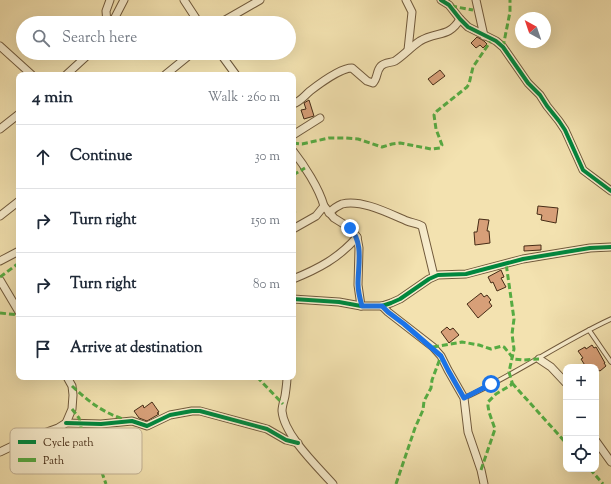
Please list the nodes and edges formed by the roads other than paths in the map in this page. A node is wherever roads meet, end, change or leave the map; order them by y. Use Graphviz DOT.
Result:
graph roads {
  1 [pos="110,0"];
  2 [pos="124,0"];
  3 [pos="184,0"];
  4 [pos="260,0"];
  5 [pos="406,0"];
  6 [pos="441,0"];
  7 [pos="476,0"];
  8 [pos="106,16"];
  9 [pos="116,16"];
  10 [pos="194,16"];
  11 [pos="232,16"];
  12 [pos="460,19"];
  13 [pos="484,36"];
  14 [pos="0,46"];
  15 [pos="408,50"];
  16 [pos="84,60"];
  17 [pos="183,60"];
  18 [pos="225,60"];
  19 [pos="29,72"];
  20 [pos="75,72"];
  21 [pos="169,72"];
  22 [pos="234,72"];
  23 [pos="296,102"];
  24 [pos="16,116"];
  25 [pos="320,118"];
  26 [pos="0,129"];
  27 [pos="296,132"];
  28 [pos="296,156"];
  29 [pos="611,191"];
  30 [pos="16,203"];
  31 [pos="324,206"];
  32 [pos="329,213"];
  33 [pos="0,216"];
  34 [pos="296,227"];
  35 [pos="357,237"];
  36 [pos="611,247"];
  37 [pos="16,253"];
  38 [pos="0,261"];
  39 [pos="434,276"];
  40 [pos="296,278"];
  41 [pos="0,280"];
  42 [pos="296,299"];
  43 [pos="362,306"];
  44 [pos="382,306"];
  45 [pos="16,307"];
  46 [pos="611,319"];
  47 [pos="589,330"];
  48 [pos="539,359"];
  49 [pos="611,362"];
  50 [pos="69,380"];
  51 [pos="287,380"];
  52 [pos="563,380"];
  53 [pos="464,398"];
  54 [pos="66,423"];
  55 [pos="58,428"];
  56 [pos="298,443"];
  57 [pos="599,445"];
  58 [pos="10,447"];
  59 [pos="0,452"];
  60 [pos="611,462"];
  61 [pos="333,484"];
  62 [pos="484,484"];
  1 -- 8 [label="street"];
  2 -- 9 [label="street"];
  3 -- 10 [label="street"];
  4 -- 11 [label="street"];
  5 -- 15 [label="street"];
  6 -- 12 [label="street"];
  7 -- 13 [label="street"];
  12 -- 13 [label="street"];
  12 -- 15 [label="street"];
  13 -- 29 [label="street"];
  14 -- 19 [label="street"];
  15 -- 23 [label="street"];
  16 -- 20 [label="street"];
  17 -- 21 [label="street"];
  18 -- 22 [label="street"];
  24 -- 26 [label="street"];
  25 -- 27 [label="street"];
  28 -- 31 [label="street"];
  30 -- 33 [label="street"];
  31 -- 32 [label="street"];
  31 -- 34 [label="street"];
  32 -- 35 [label="street"];
  32 -- 39 [label="street"];
  35 -- 40 [label="street"];
  35 -- 43 [label="street"];
  36 -- 39 [label="street"];
  37 -- 38 [label="street"];
  39 -- 44 [label="street"];
  41 -- 45 [label="street"];
  42 -- 43 [label="street"];
  43 -- 44 [label="street"];
  44 -- 53 [label="street"];
  46 -- 47 [label="lane"];
  47 -- 48 [label="lane"];
  47 -- 49 [label="lane"];
  48 -- 52 [label="street"];
  48 -- 53 [label="lane"];
  50 -- 54 [label="street"];
  51 -- 56 [label="street"];
  53 -- 62 [label="street"];
  54 -- 55 [label="street"];
  54 -- 56 [label="street"];
  56 -- 61 [label="street"];
  57 -- 60 [label="street"];
  58 -- 59 [label="street"];
}
